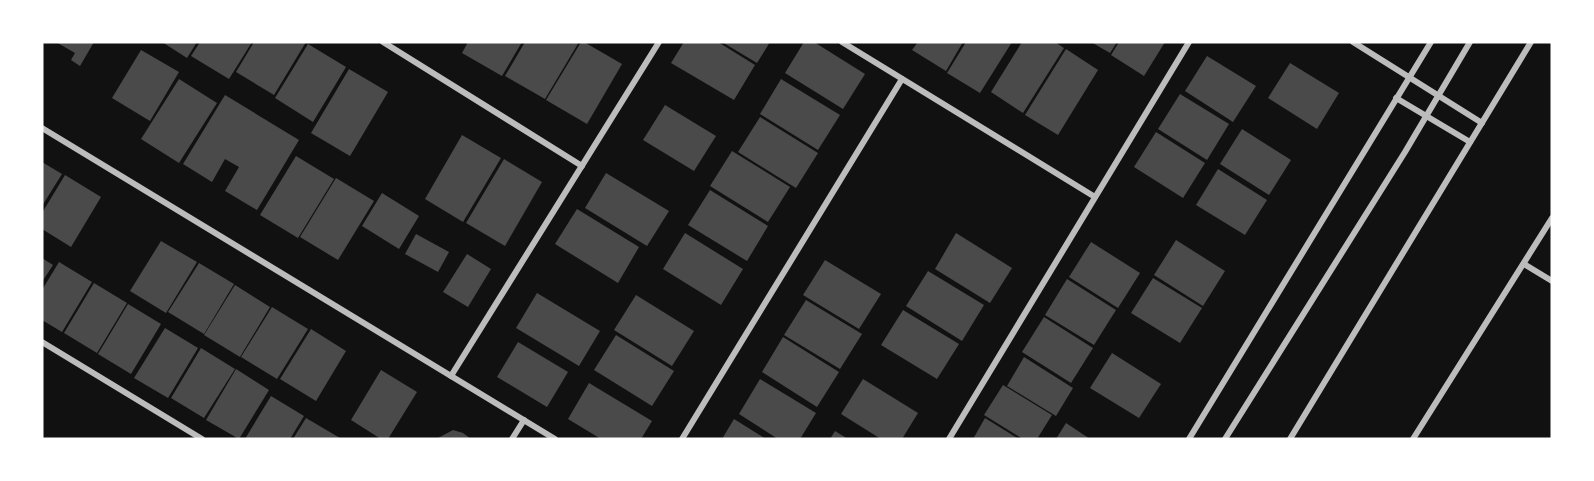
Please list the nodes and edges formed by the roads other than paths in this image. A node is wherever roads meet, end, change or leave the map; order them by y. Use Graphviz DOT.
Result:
graph roads {
  1 [pos="383,42"];
  2 [pos="659,42"];
  3 [pos="842,42"];
  4 [pos="1189,42"];
  5 [pos="1353,42"];
  6 [pos="1431,42"];
  7 [pos="1470,42"];
  8 [pos="1531,42"];
  9 [pos="1410,77"];
  10 [pos="902,79"];
  11 [pos="1438,96"];
  12 [pos="1396,98"];
  13 [pos="1426,116"];
  14 [pos="1482,123"];
  15 [pos="42,128"];
  16 [pos="1470,142"];
  17 [pos="582,166"];
  18 [pos="1095,197"];
  19 [pos="1552,218"];
  20 [pos="1524,264"];
  21 [pos="1552,280"];
  22 [pos="42,342"];
  23 [pos="451,376"];
  24 [pos="524,420"];
  25 [pos="202,439"];
  26 [pos="512,439"];
  27 [pos="555,439"];
  28 [pos="682,439"];
  29 [pos="949,439"];
  30 [pos="1189,439"];
  31 [pos="1225,439"];
  32 [pos="1290,439"];
  33 [pos="1413,439"];
  1 -- 17 [label="street"];
  2 -- 17 [label="street"];
  3 -- 10 [label="street"];
  4 -- 18 [label="street"];
  5 -- 9 [label="street"];
  6 -- 9 [label="street"];
  7 -- 11 [label="street"];
  8 -- 14 [label="street"];
  9 -- 11 [label="street"];
  9 -- 12 [label="street"];
  10 -- 18 [label="street"];
  10 -- 28 [label="street"];
  11 -- 13 [label="street"];
  11 -- 14 [label="street"];
  12 -- 13 [label="street"];
  12 -- 30 [label="street"];
  13 -- 16 [label="street"];
  13 -- 31 [label="street"];
  14 -- 16 [label="street"];
  15 -- 23 [label="street"];
  16 -- 32 [label="street"];
  17 -- 23 [label="street"];
  18 -- 29 [label="street"];
  19 -- 20 [label="street"];
  20 -- 21 [label="street"];
  20 -- 33 [label="street"];
  22 -- 25 [label="street"];
  23 -- 24 [label="street"];
  24 -- 26 [label="street"];
  24 -- 27 [label="street"];
}
